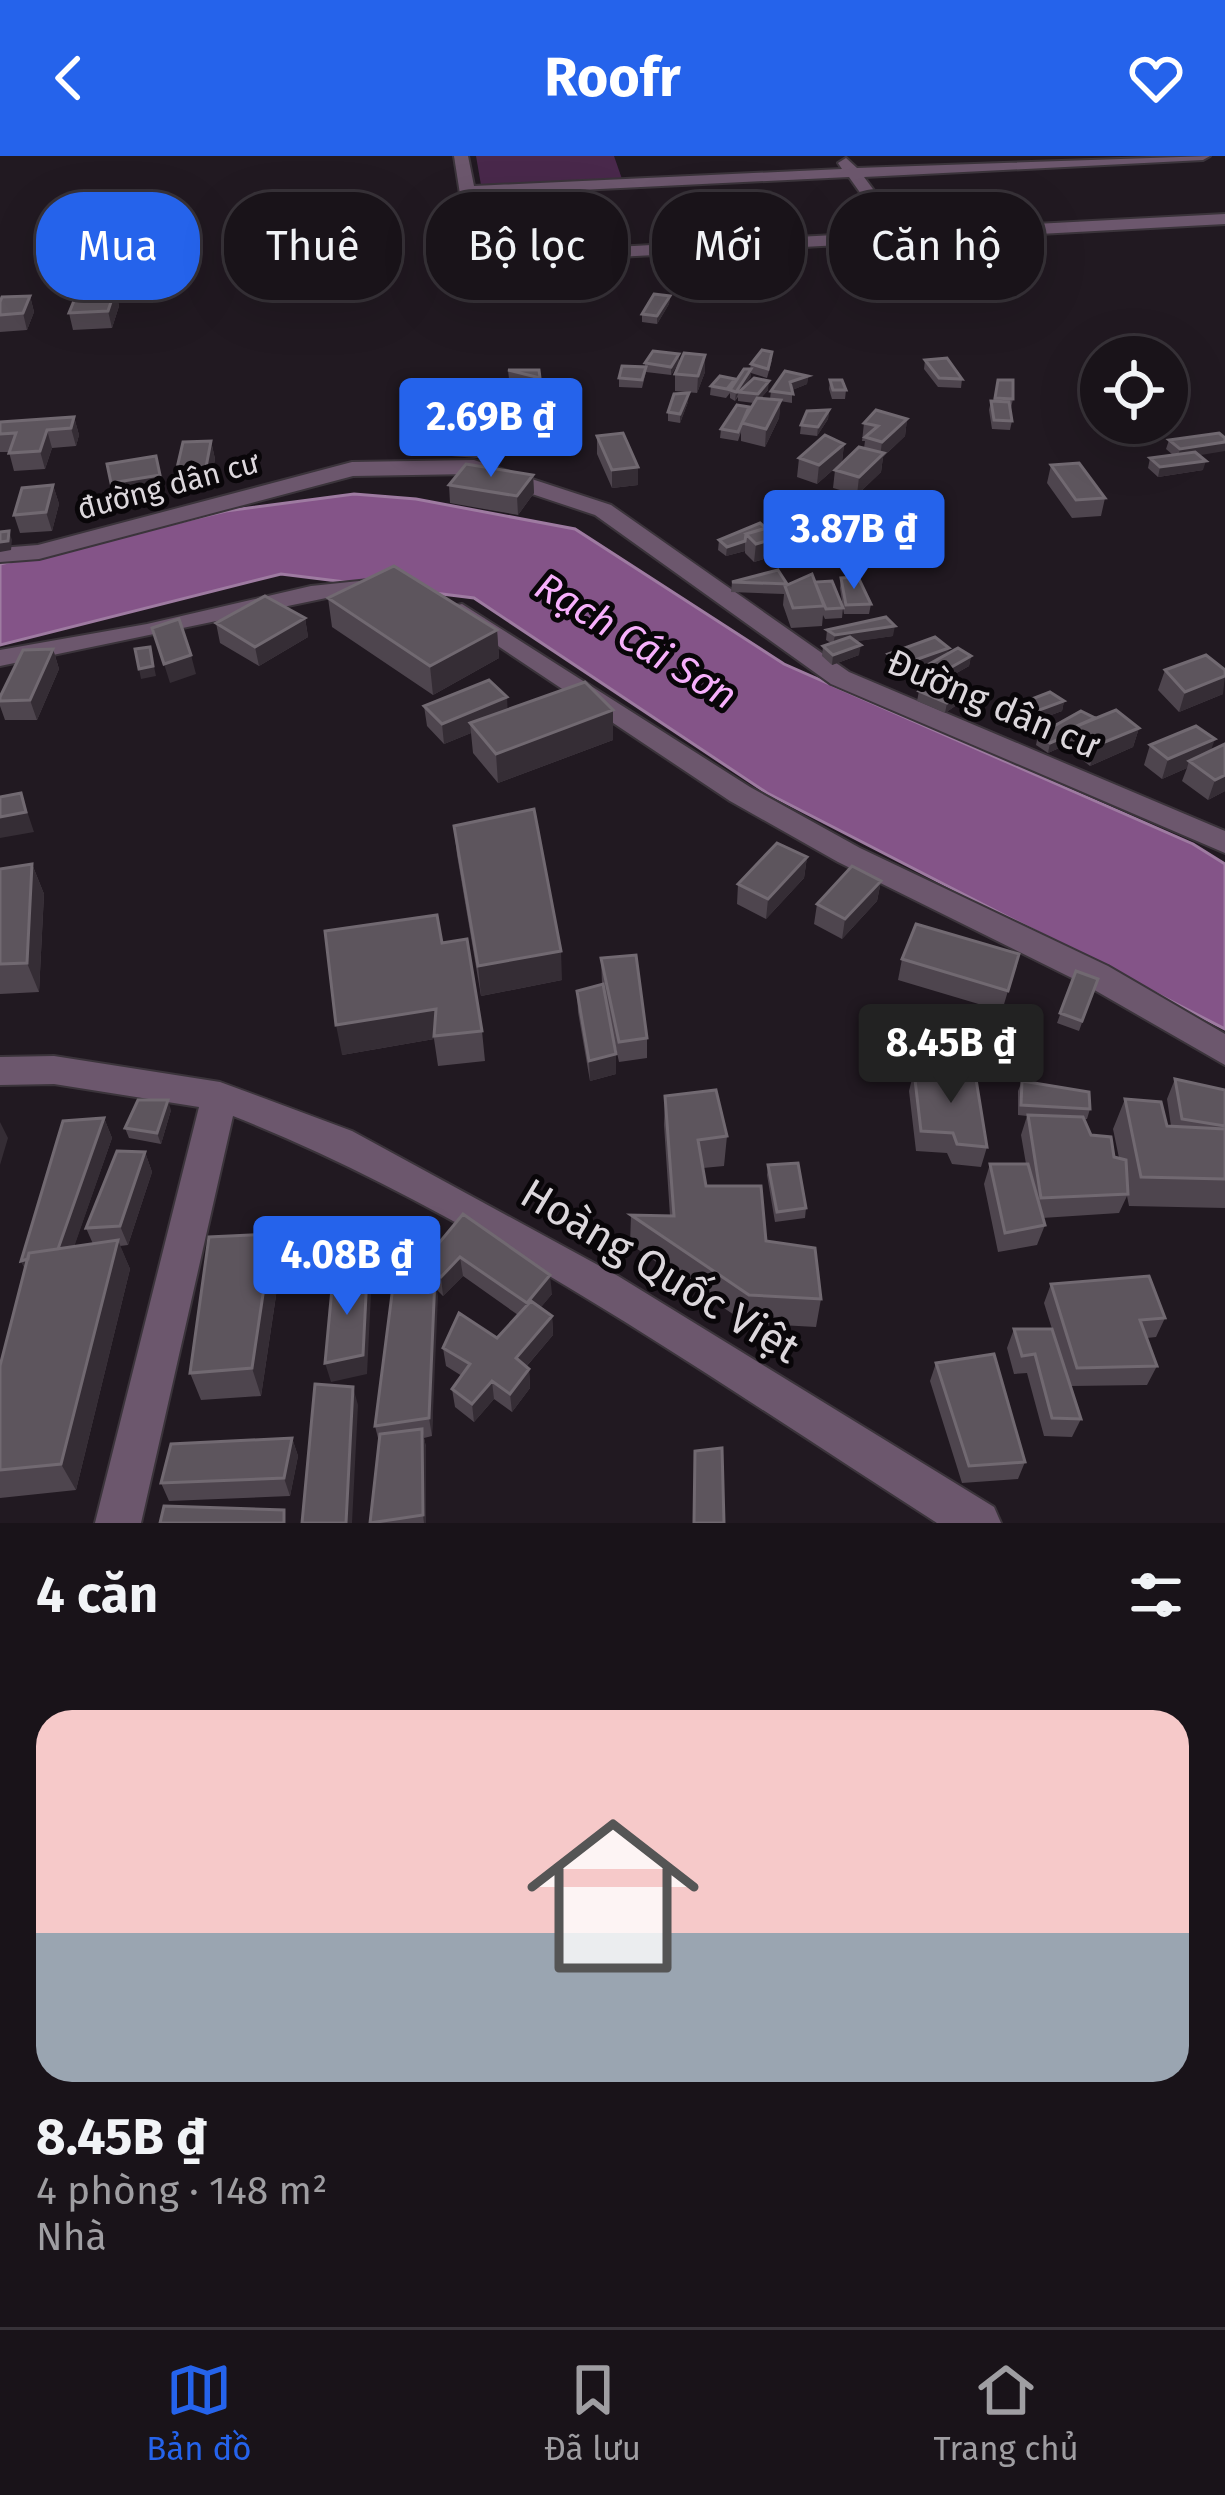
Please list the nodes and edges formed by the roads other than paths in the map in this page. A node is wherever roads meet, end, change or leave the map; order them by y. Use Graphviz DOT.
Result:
graph roads {
  1 [pos="461,156"];
  2 [pos="694,156"];
  3 [pos="840,156"];
  4 [pos="1203,156"];
  5 [pos="1170,157"];
  6 [pos="976,161"];
  7 [pos="853,173"];
  8 [pos="707,180"];
  9 [pos="466,191"];
  10 [pos="867,192"];
  11 [pos="1225,219"];
  12 [pos="1044,228"];
  13 [pos="829,240"];
  14 [pos="352,469"];
  15 [pos="0,555"];
  16 [pos="0,658"];
  17 [pos="1225,843"];
  18 [pos="1225,1051"];
  19 [pos="0,1072"];
  20 [pos="220,1096"];
  21 [pos="118,1523"];
  22 [pos="978,1523"];
  1 -- 9 [label="street"];
  2 -- 8 [label="street"];
  3 -- 7 [label="street"];
  4 -- 5 [label="street"];
  5 -- 6 [label="street"];
  6 -- 7 [label="street"];
  7 -- 8 [label="street"];
  7 -- 10 [label="street"];
  8 -- 9 [label="street"];
  9 -- 13 [label="street"];
  11 -- 12 [label="street"];
  14 -- 15 [label="street, đường dân cư"];
  14 -- 17 [label="street, Đường dân cư"];
  16 -- 18 [label="street"];
  19 -- 20 [label="street, Hoàng Quốc Việt"];
  20 -- 21 [label="street"];
  20 -- 22 [label="street, Hoàng Quốc Việt"];
}
